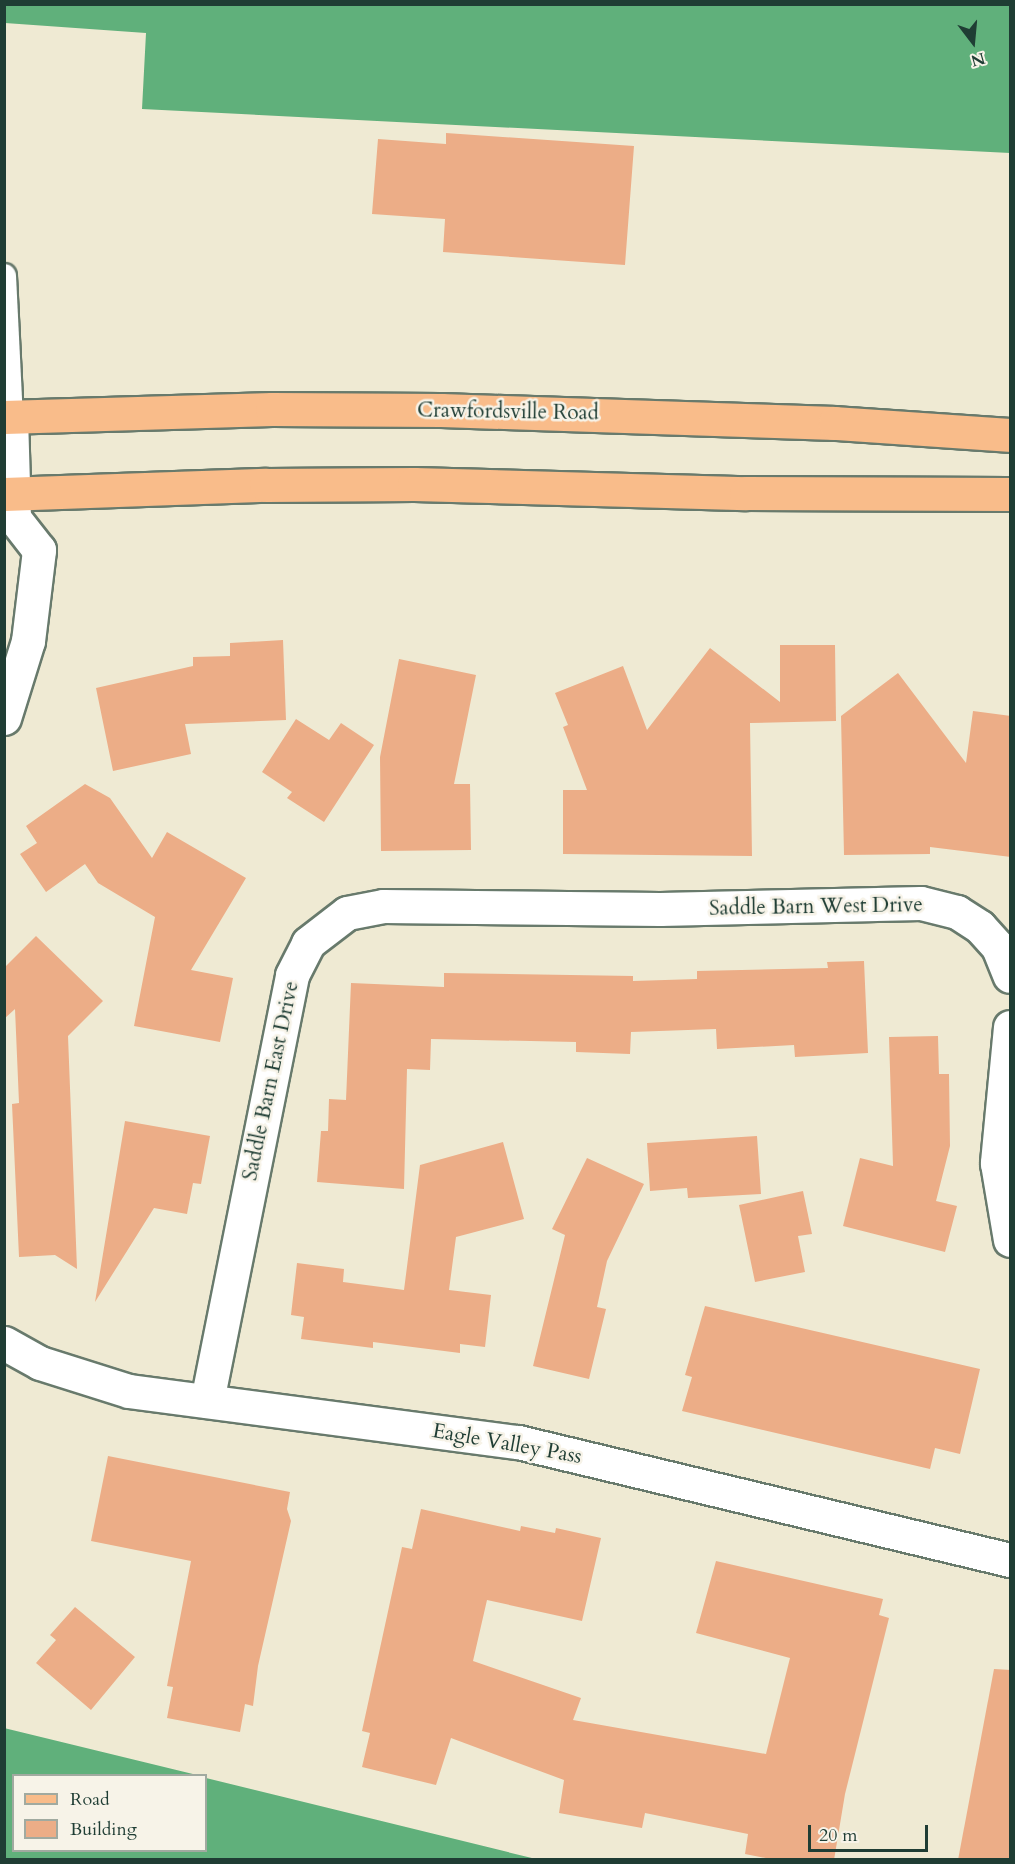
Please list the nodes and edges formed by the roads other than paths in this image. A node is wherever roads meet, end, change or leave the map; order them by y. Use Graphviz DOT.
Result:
graph roads {
  1 [pos="4,276"];
  2 [pos="8,417"];
  3 [pos="1011,435"];
  4 [pos="1011,494"];
  5 [pos="9,509"];
  6 [pos="4,718"];
  7 [pos="660,909"];
  8 [pos="1011,976"];
  9 [pos="1011,1027"];
  10 [pos="1011,1240"];
  11 [pos="4,1343"];
  12 [pos="207,1401"];
  13 [pos="1011,1560"];
  1 -- 2 [label="lane"];
  2 -- 3 [label="main road, Crawfordsville Road"];
  2 -- 5 [label="street"];
  4 -- 5 [label="main road"];
  5 -- 6 [label="street"];
  7 -- 8 [label="street, Saddle Barn West Drive"];
  7 -- 12 [label="street, Saddle Barn East Drive"];
  9 -- 10 [label="street"];
  11 -- 12 [label="street, Eagle Valley Pass"];
  12 -- 13 [label="street, Eagle Valley Pass"];
}
